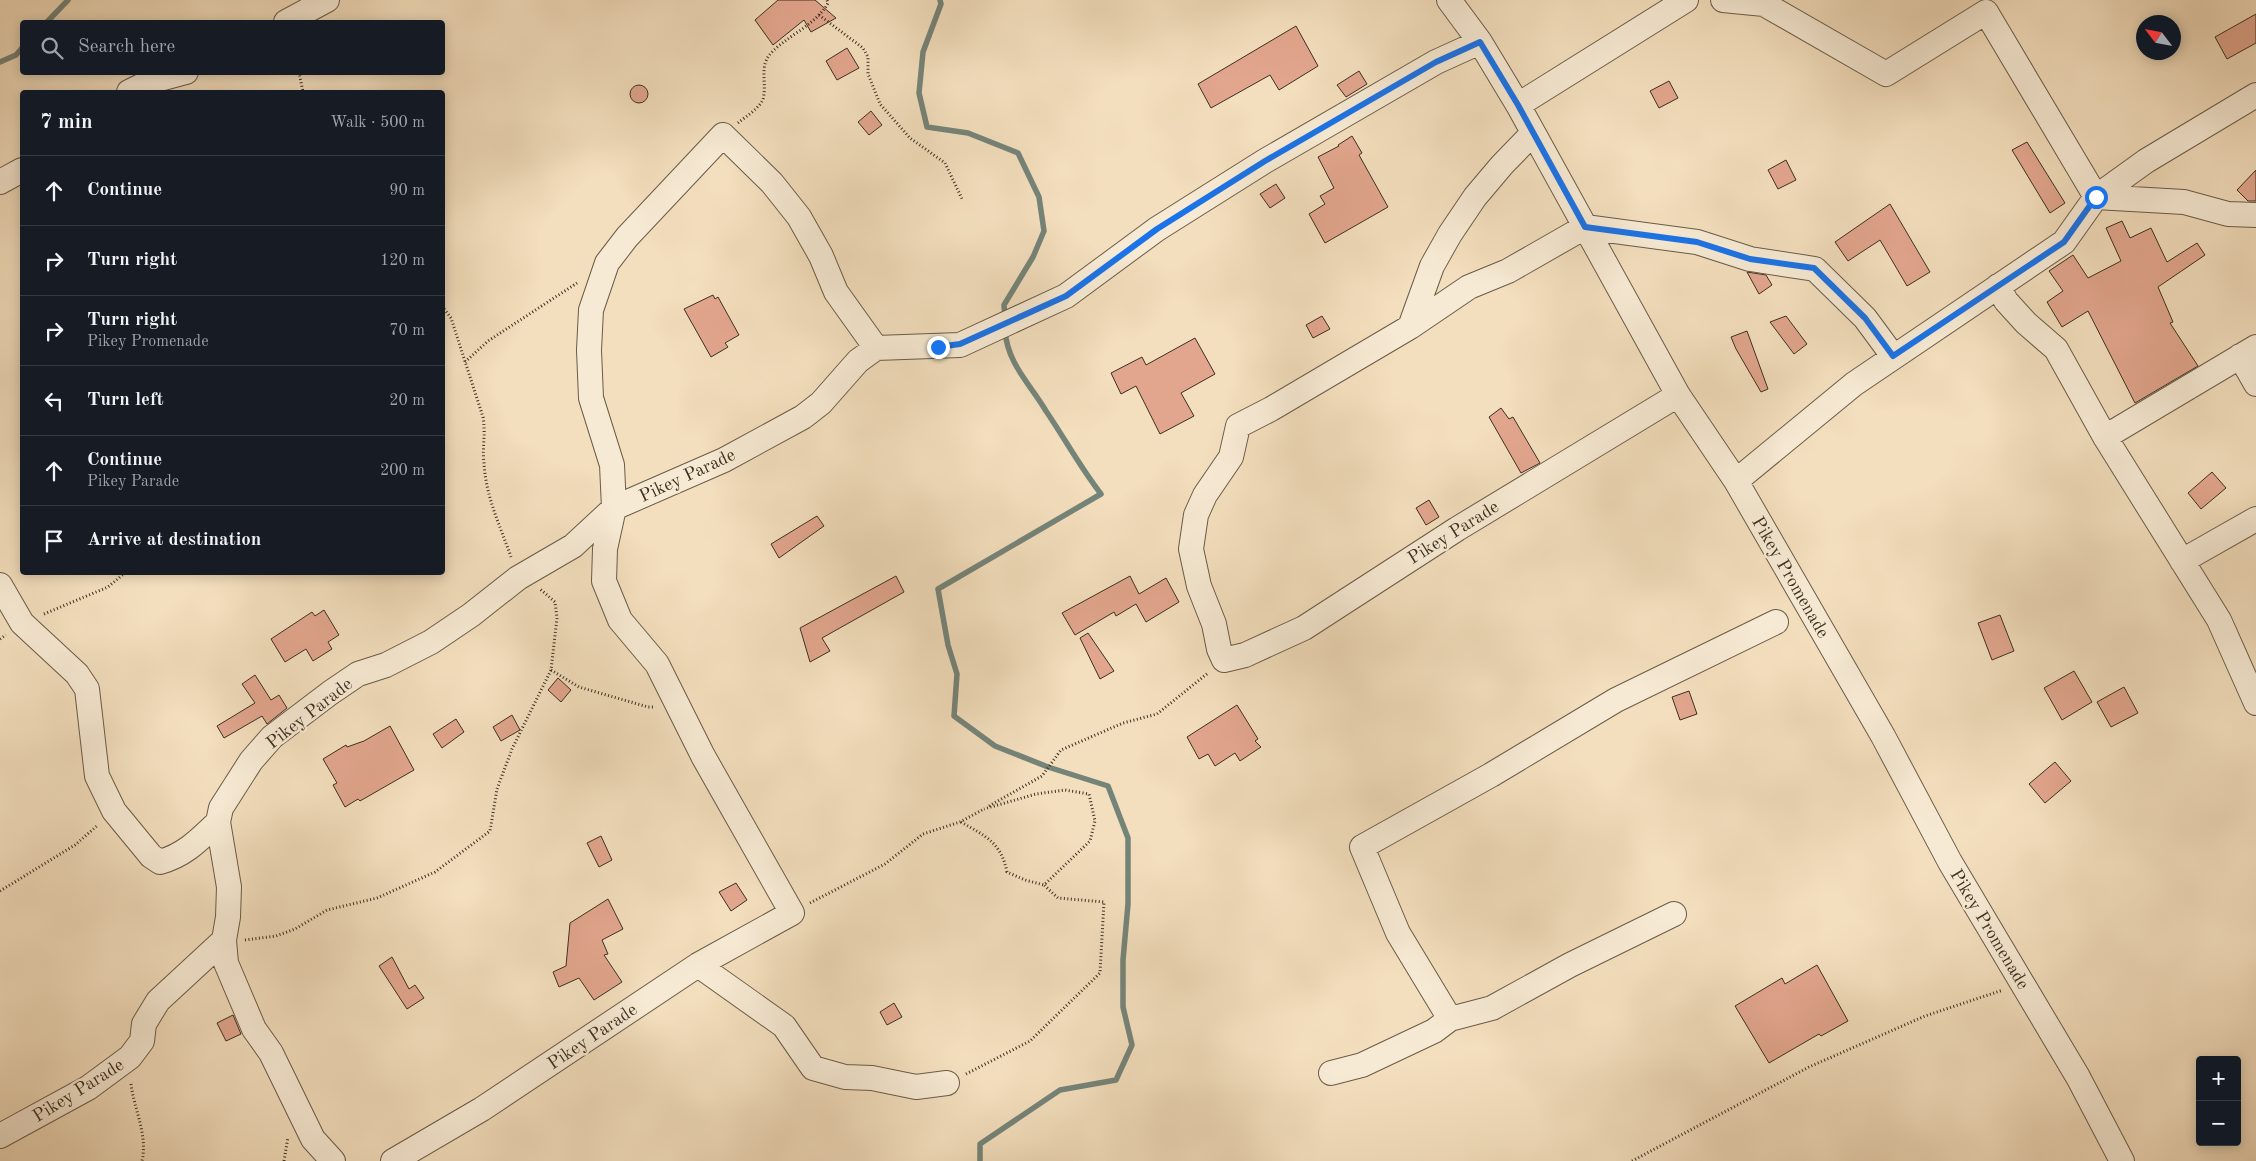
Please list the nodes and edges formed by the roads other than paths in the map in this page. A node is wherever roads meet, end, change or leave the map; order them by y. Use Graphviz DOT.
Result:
graph roads {
  1 [pos="327,0"];
  2 [pos="1449,0"];
  3 [pos="1686,0"];
  4 [pos="1722,0"];
  5 [pos="1982,6"];
  6 [pos="290,20"];
  7 [pos="1480,42"];
  8 [pos="175,75"];
  9 [pos="133,90"];
  10 [pos="2256,95"];
  11 [pos="1518,105"];
  12 [pos="1532,134"];
  13 [pos="20,171"];
  14 [pos="0,182"];
  15 [pos="2096,197"];
  16 [pos="2256,214"];
  17 [pos="1585,227"];
  18 [pos="1998,286"];
  19 [pos="1410,327"];
  20 [pos="876,348"];
  21 [pos="2248,352"];
  22 [pos="1893,356"];
  23 [pos="2256,384"];
  24 [pos="1678,395"];
  25 [pos="2105,438"];
  26 [pos="1736,481"];
  27 [pos="614,508"];
  28 [pos="2256,519"];
  29 [pos="2182,561"];
  30 [pos="0,585"];
  31 [pos="1776,622"];
  32 [pos="2255,699"];
  33 [pos="218,822"];
  34 [pos="1674,914"];
  35 [pos="224,940"];
  36 [pos="698,965"];
  37 [pos="1450,1019"];
  38 [pos="1331,1073"];
  39 [pos="947,1083"];
  40 [pos="0,1136"];
  41 [pos="333,1161"];
  42 [pos="392,1161"];
  43 [pos="2122,1161"];
  1 -- 6 [label="street"];
  2 -- 7 [label="street, Pikey Promenade"];
  3 -- 11 [label="street"];
  4 -- 5 [label="street"];
  5 -- 15 [label="street"];
  7 -- 11 [label="street, Pikey Promenade"];
  7 -- 20 [label="street"];
  8 -- 9 [label="street"];
  10 -- 15 [label="street"];
  11 -- 12 [label="street, Pikey Promenade"];
  12 -- 17 [label="street, Pikey Promenade"];
  12 -- 19 [label="street"];
  13 -- 14 [label="street"];
  15 -- 16 [label="street"];
  15 -- 18 [label="street"];
  17 -- 19 [label="street"];
  17 -- 22 [label="street"];
  17 -- 24 [label="street, Pikey Promenade"];
  18 -- 22 [label="street"];
  18 -- 25 [label="street"];
  19 -- 24 [label="street, Pikey Parade"];
  20 -- 27 [label="street, Pikey Parade"];
  20 -- 27 [label="street"];
  21 -- 23 [label="street"];
  21 -- 25 [label="street"];
  22 -- 26 [label="street"];
  24 -- 26 [label="street, Pikey Promenade"];
  25 -- 29 [label="street"];
  26 -- 43 [label="street, Pikey Promenade"];
  27 -- 33 [label="street, Pikey Parade"];
  27 -- 36 [label="street, Pikey Parade"];
  28 -- 29 [label="street"];
  29 -- 32 [label="street"];
  30 -- 33 [label="street"];
  31 -- 37 [label="street"];
  33 -- 35 [label="street, Pikey Parade"];
  34 -- 37 [label="street"];
  35 -- 40 [label="street, Pikey Parade"];
  35 -- 41 [label="street"];
  36 -- 39 [label="street"];
  36 -- 42 [label="street, Pikey Parade"];
  37 -- 38 [label="street"];
}
